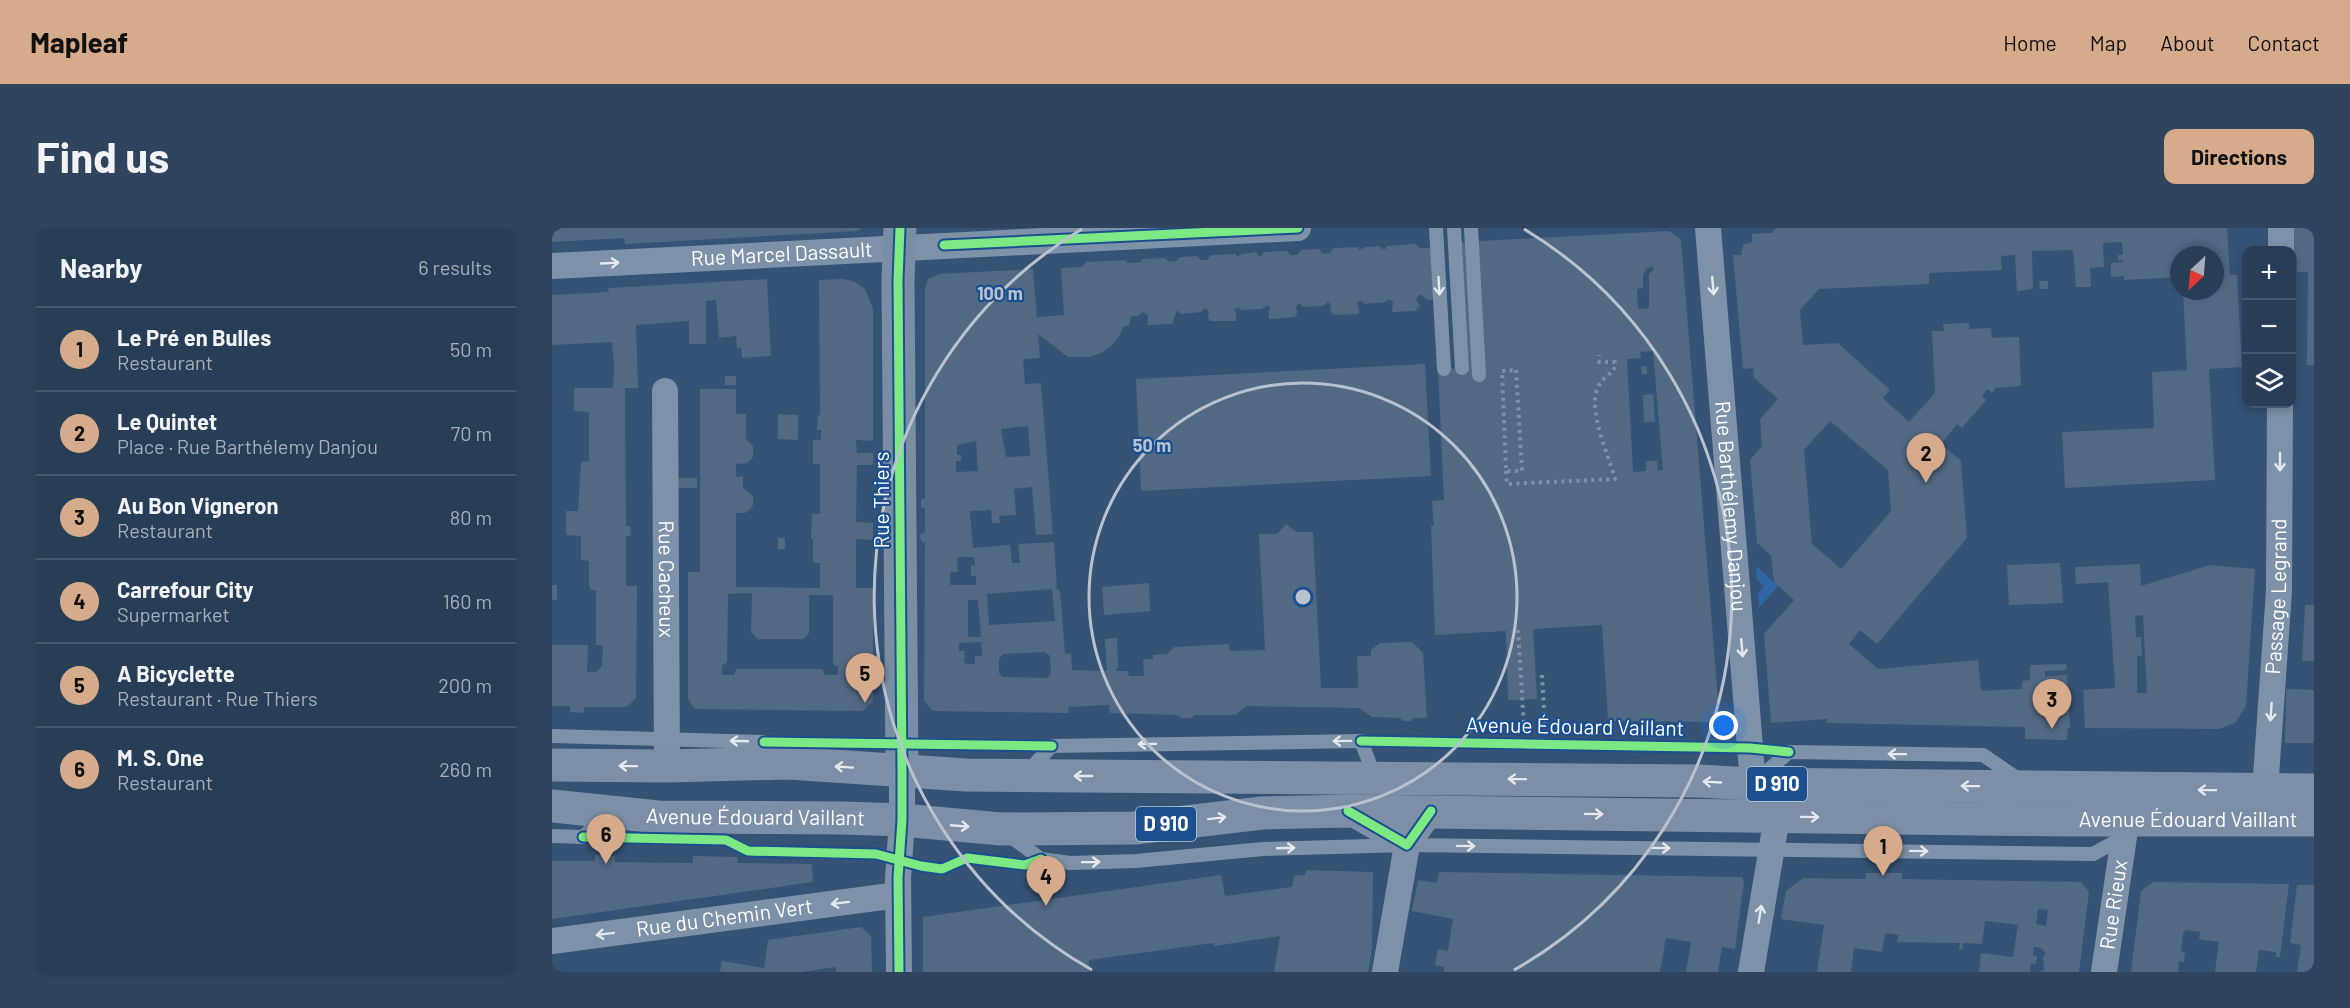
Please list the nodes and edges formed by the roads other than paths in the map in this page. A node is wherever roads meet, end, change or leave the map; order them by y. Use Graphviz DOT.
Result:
graph roads {
  1 [pos="1298,228"];
  2 [pos="1436,228"];
  3 [pos="1454,228"];
  4 [pos="1471,228"];
  5 [pos="1708,228"];
  6 [pos="2281,228"];
  7 [pos="899,238"];
  8 [pos="2281,246"];
  9 [pos="552,266"];
  10 [pos="1462,368"];
  11 [pos="1444,369"];
  12 [pos="1479,375"];
  13 [pos="664,391"];
  14 [pos="2280,408"];
  15 [pos="552,736"];
  16 [pos="667,752"];
  17 [pos="552,765"];
  18 [pos="902,771"];
  19 [pos="2314,781"];
  20 [pos="1753,784"];
  21 [pos="2265,790"];
  22 [pos="2314,790"];
  23 [pos="552,806"];
  24 [pos="1348,811"];
  25 [pos="1431,811"];
  26 [pos="609,812"];
  27 [pos="1778,817"];
  28 [pos="902,820"];
  29 [pos="2062,820"];
  30 [pos="2314,820"];
  31 [pos="1001,829"];
  32 [pos="552,836"];
  33 [pos="2124,837"];
  34 [pos="2314,841"];
  35 [pos="1407,845"];
  36 [pos="1772,849"];
  37 [pos="898,895"];
  38 [pos="552,941"];
  39 [pos="899,972"];
  40 [pos="1385,972"];
  41 [pos="1751,972"];
  42 [pos="2104,972"];
  1 -- 7 [label="street, Rue Marcel Dassault"];
  2 -- 11 [label="lane, one-way"];
  3 -- 10 [label="lane"];
  4 -- 12 [label="lane"];
  5 -- 20 [label="street, Rue Barthélemy Danjou, one-way"];
  6 -- 8 [label="street"];
  9 -- 7 [label="street, Rue Marcel Dassault, one-way"];
  7 -- 18 [label="street, Rue Thiers"];
  13 -- 16 [label="street, Rue Cacheux"];
  14 -- 21 [label="street, Passage Legrand, one-way"];
  15 -- 16 [label="lane, Avenue Édouard Vaillant"];
  16 -- 17 [label="main road, Avenue Édouard Vaillant / D 910, one-way"];
  18 -- 16 [label="main road, Avenue Édouard Vaillant / D 910, one-way"];
  20 -- 18 [label="main road, Avenue Édouard Vaillant / D 910, one-way"];
  18 -- 28 [label="street"];
  19 -- 21 [label="main road, Avenue Édouard Vaillant / D 910"];
  21 -- 20 [label="main road, Avenue Édouard Vaillant / D 910, one-way"];
  21 -- 22 [label="main road, Avenue Édouard Vaillant / D 910"];
  23 -- 26 [label="main road, Avenue Édouard Vaillant / D 910"];
  24 -- 25 [label="main road, Avenue Édouard Vaillant / D 910"];
  31 -- 24 [label="main road, Avenue Édouard Vaillant / D 910, one-way"];
  24 -- 35 [label="street"];
  25 -- 27 [label="main road, Avenue Édouard Vaillant / D 910, one-way"];
  25 -- 35 [label="street"];
  26 -- 28 [label="main road, Avenue Édouard Vaillant / D 910"];
  26 -- 32 [label="lane"];
  27 -- 29 [label="main road, Avenue Édouard Vaillant / D 910, one-way"];
  27 -- 36 [label="street"];
  28 -- 31 [label="main road, Avenue Édouard Vaillant / D 910, one-way"];
  28 -- 37 [label="street"];
  29 -- 30 [label="main road, Avenue Édouard Vaillant / D 910"];
  29 -- 33 [label="main road, Avenue Édouard Vaillant / D 910"];
  31 -- 35 [label="lane, Avenue Édouard Vaillant, one-way"];
  33 -- 34 [label="main road, Avenue Édouard Vaillant / D 910"];
  36 -- 33 [label="lane, Avenue Édouard Vaillant, one-way"];
  33 -- 42 [label="street, Rue Rieux"];
  35 -- 36 [label="lane, Avenue Édouard Vaillant, one-way"];
  35 -- 40 [label="street"];
  41 -- 36 [label="street, one-way"];
  37 -- 38 [label="street, Rue du Chemin Vert, one-way"];
  37 -- 39 [label="street"];
}
